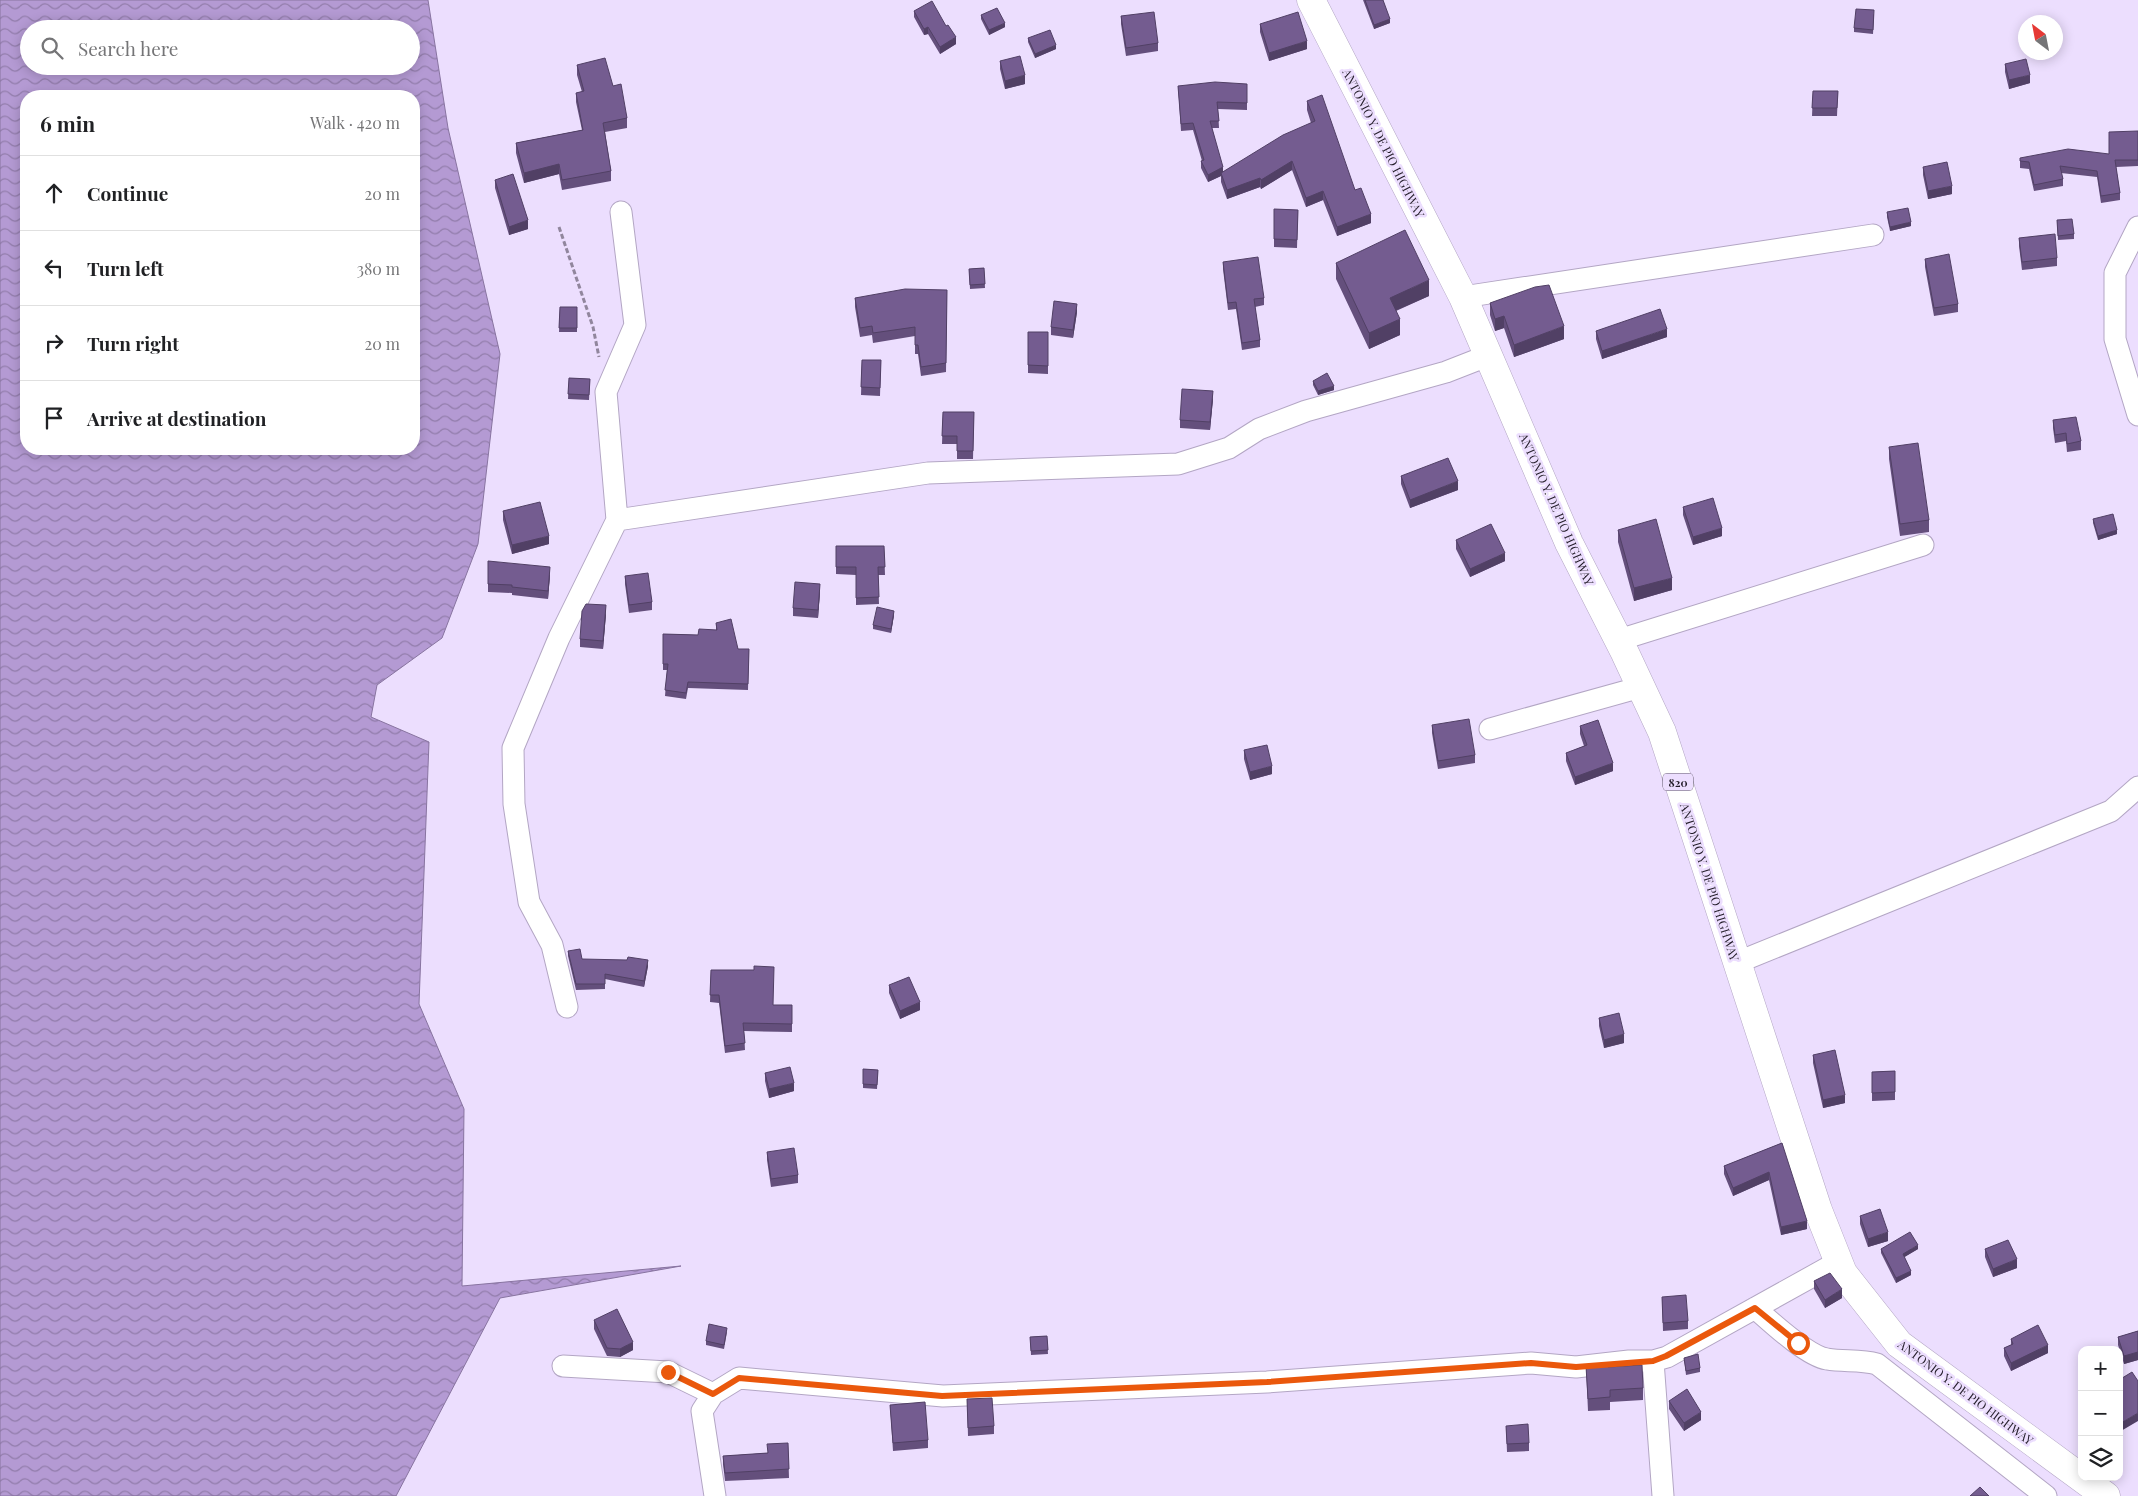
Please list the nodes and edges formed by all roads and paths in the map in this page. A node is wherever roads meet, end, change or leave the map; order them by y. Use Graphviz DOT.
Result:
graph roads {
  1 [pos="1311,0"];
  2 [pos="621,212"];
  3 [pos="559,227"];
  4 [pos="2138,228"];
  5 [pos="1873,235"];
  6 [pos="1463,297"];
  7 [pos="1487,356"];
  8 [pos="606,392"];
  9 [pos="2138,415"];
  10 [pos="617,520"];
  11 [pos="1923,545"];
  12 [pos="1619,640"];
  13 [pos="1641,687"];
  14 [pos="1490,729"];
  15 [pos="2138,787"];
  16 [pos="1736,963"];
  17 [pos="567,1007"];
  18 [pos="1838,1262"];
  19 [pos="1755,1308"];
  20 [pos="1653,1361"];
  21 [pos="563,1366"];
  22 [pos="713,1394"];
  23 [pos="715,1496"];
  24 [pos="1663,1496"];
  25 [pos="2046,1496"];
  26 [pos="2106,1496"];
  1 -- 6 [label="highway, ANTONIO Y. DE PIO HIGHWAY / 820"];
  2 -- 8 [label="street"];
  3 -- 8 [label="path"];
  4 -- 9 [label="street"];
  5 -- 6 [label="street"];
  6 -- 7 [label="highway, ANTONIO Y. DE PIO HIGHWAY / 820"];
  7 -- 10 [label="street"];
  7 -- 12 [label="highway, ANTONIO Y. DE PIO HIGHWAY / 820"];
  8 -- 10 [label="street"];
  10 -- 17 [label="street"];
  11 -- 12 [label="street"];
  12 -- 13 [label="highway, ANTONIO Y. DE PIO HIGHWAY / 820"];
  13 -- 14 [label="street"];
  13 -- 16 [label="highway, ANTONIO Y. DE PIO HIGHWAY / 820"];
  15 -- 16 [label="street"];
  16 -- 18 [label="highway, ANTONIO Y. DE PIO HIGHWAY / 820"];
  18 -- 19 [label="street"];
  18 -- 26 [label="highway, ANTONIO Y. DE PIO HIGHWAY / 820"];
  19 -- 20 [label="street"];
  19 -- 25 [label="street"];
  20 -- 22 [label="street"];
  20 -- 24 [label="street"];
  21 -- 22 [label="street"];
  22 -- 23 [label="street"];
}
